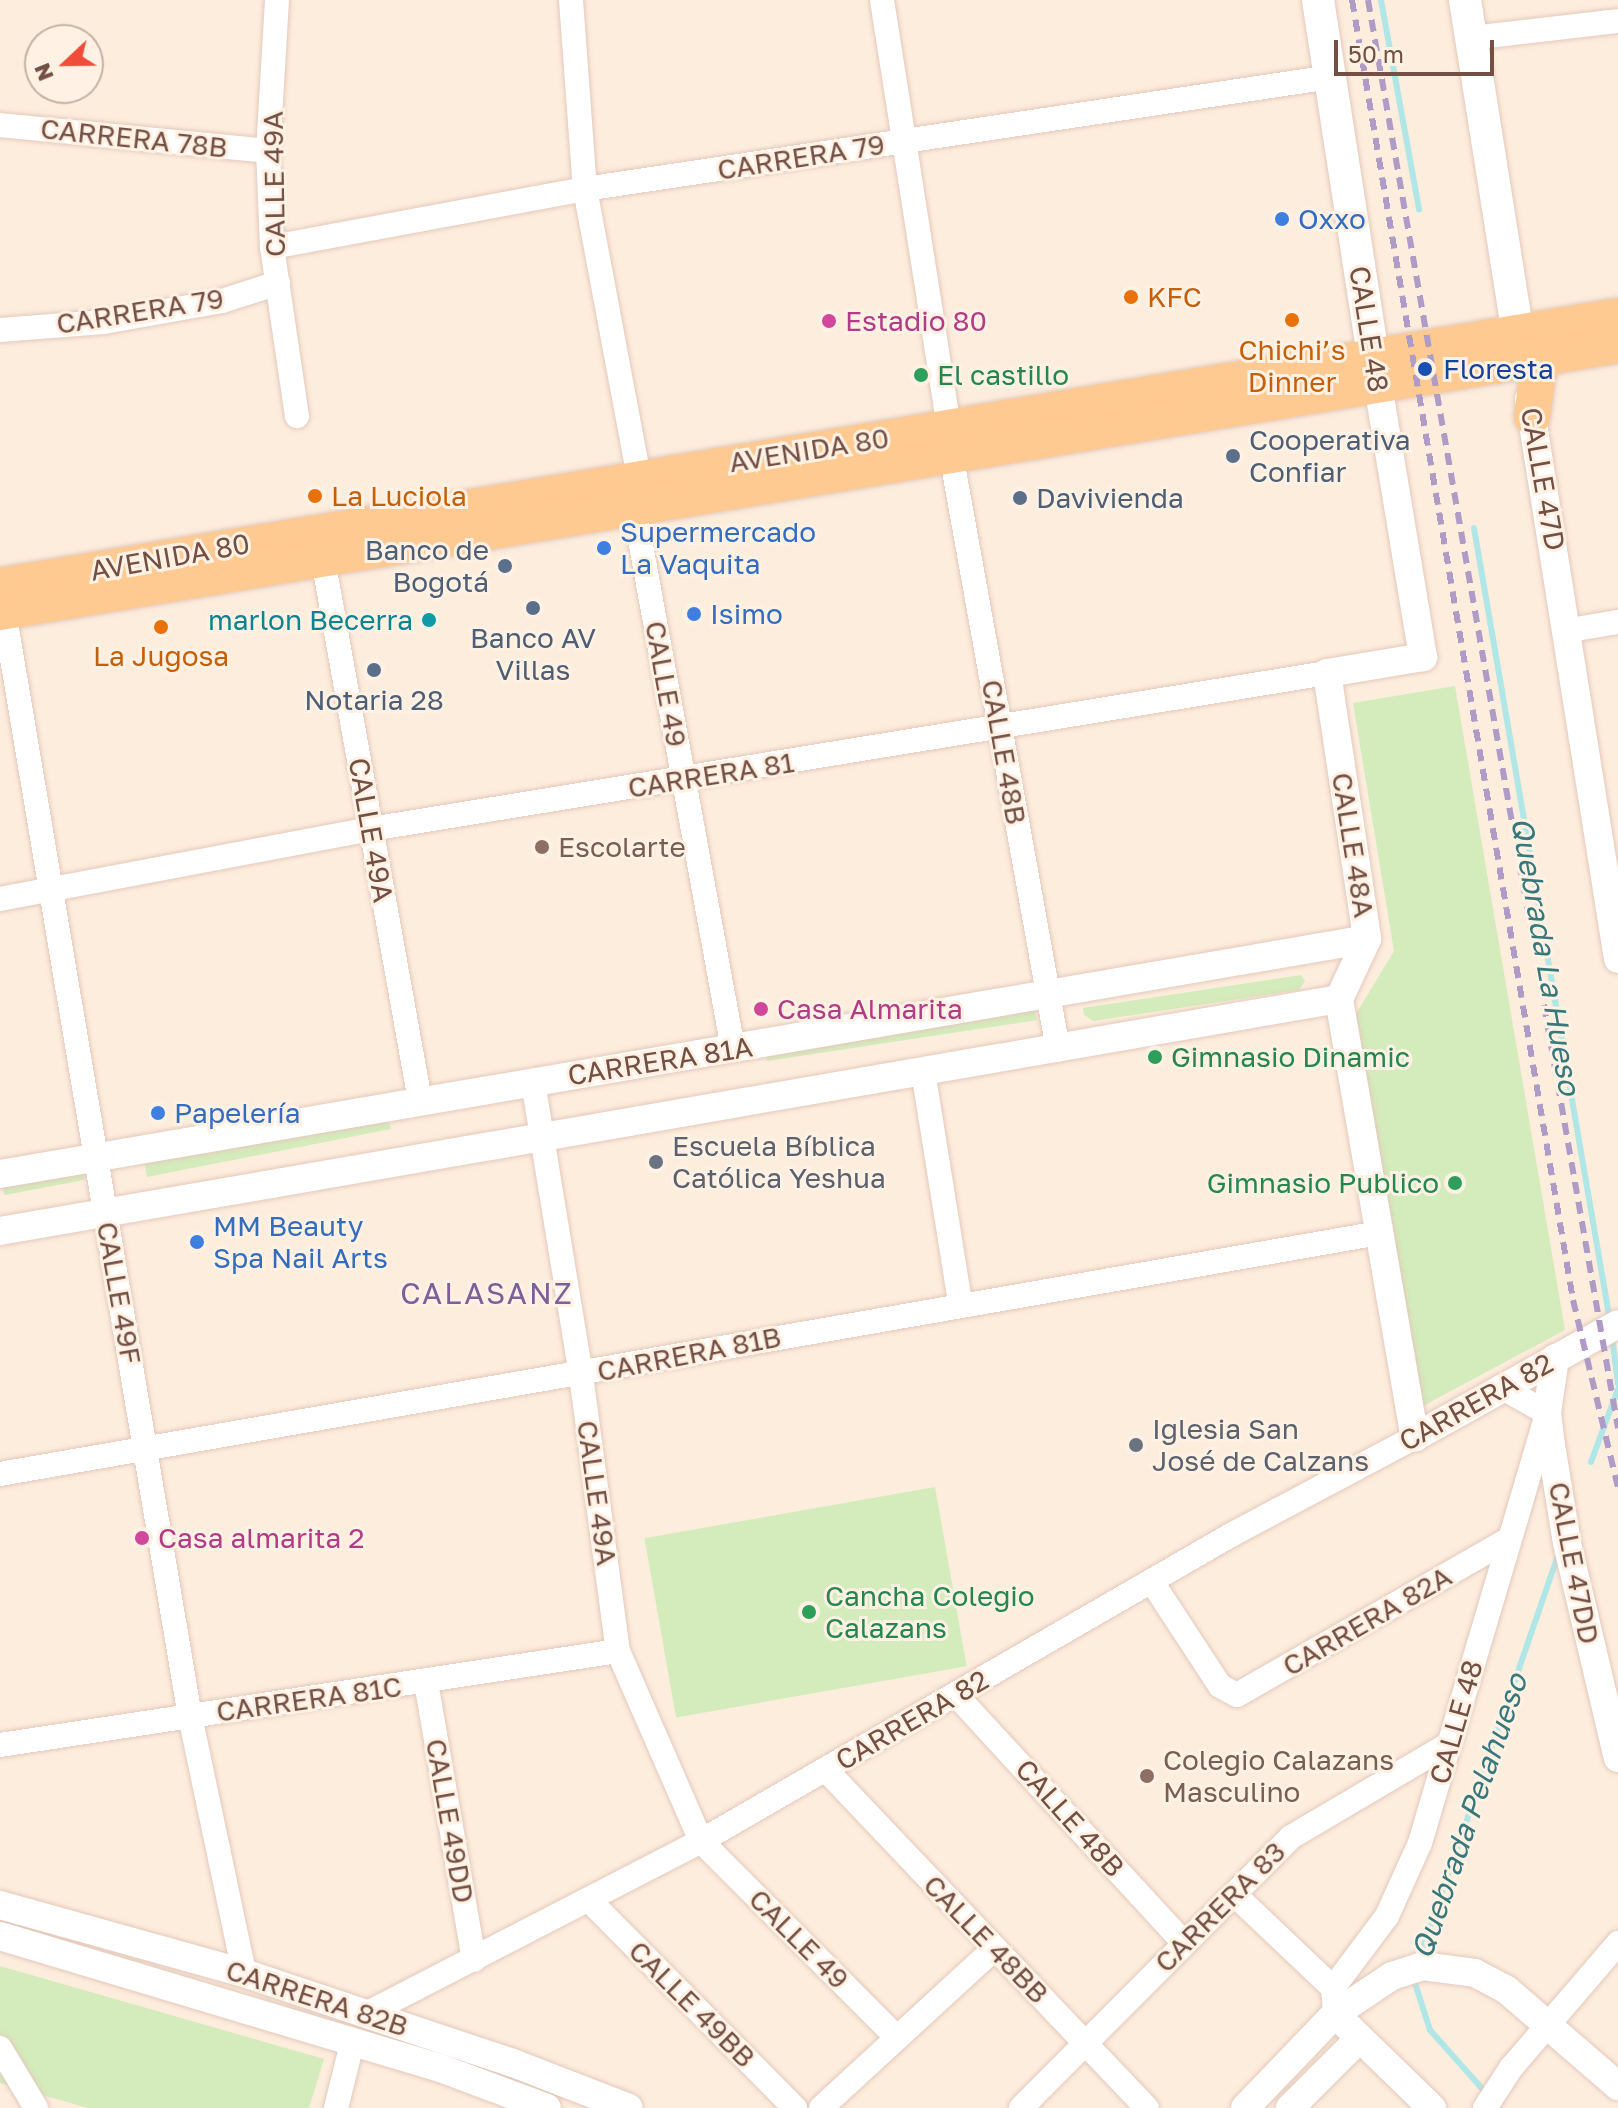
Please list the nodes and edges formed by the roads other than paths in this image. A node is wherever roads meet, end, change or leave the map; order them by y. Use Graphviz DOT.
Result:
graph roads {
  1 [pos="277,0"];
  2 [pos="571,0"];
  3 [pos="882,0"];
  4 [pos="1318,0"];
  5 [pos="1465,0"];
  6 [pos="1618,21"];
  7 [pos="1471,38"];
  8 [pos="1331,77"];
  9 [pos="0,125"];
  10 [pos="904,141"];
  11 [pos="268,151"];
  12 [pos="585,189"];
  13 [pos="272,247"];
  14 [pos="278,283"];
  15 [pos="1618,316"];
  16 [pos="0,330"];
  17 [pos="1618,345"];
  18 [pos="1529,350"];
  19 [pos="1376,371"];
  20 [pos="297,416"];
  21 [pos="1532,417"];
  22 [pos="950,441"];
  23 [pos="636,493"];
  24 [pos="323,559"];
  25 [pos="1,603"];
  26 [pos="1618,622"];
  27 [pos="1570,630"];
  28 [pos="1423,657"];
  29 [pos="1327,673"];
  30 [pos="1000,727"];
  31 [pos="684,780"];
  32 [pos="371,829"];
  33 [pos="51,890"];
  34 [pos="0,899"];
  35 [pos="1615,912"];
  36 [pos="1367,939"];
  37 [pos="1618,959"];
  38 [pos="1048,995"];
  39 [pos="1339,999"];
  40 [pos="733,1049"];
  41 [pos="1058,1049"];
  42 [pos="923,1071"];
  43 [pos="533,1082"];
  44 [pos="420,1101"];
  45 [pos="541,1137"];
  46 [pos="96,1158"];
  47 [pos="0,1174"];
  48 [pos="105,1213"];
  49 [pos="0,1231"];
  50 [pos="1379,1233"];
  51 [pos="960,1303"];
  52 [pos="1618,1324"];
  53 [pos="1564,1353"];
  54 [pos="581,1375"];
  55 [pos="1501,1387"];
  56 [pos="1547,1413"];
  57 [pos="1415,1437"];
  58 [pos="146,1451"];
  59 [pos="0,1474"];
  60 [pos="1509,1539"];
  61 [pos="1152,1582"];
  62 [pos="618,1651"];
  63 [pos="426,1682"];
  64 [pos="956,1695"];
  65 [pos="190,1716"];
  66 [pos="1449,1744"];
  67 [pos="0,1745"];
  68 [pos="1618,1758"];
  69 [pos="826,1770"];
  70 [pos="701,1841"];
  71 [pos="1235,1895"];
  72 [pos="589,1900"];
  73 [pos="0,1905"];
  74 [pos="0,1936"];
  75 [pos="1183,1942"];
  76 [pos="1618,1943"];
  77 [pos="994,1949"];
  78 [pos="474,1960"];
  79 [pos="244,1973"];
  80 [pos="1334,2001"];
  81 [pos="368,2013"];
  82 [pos="1550,2024"];
  83 [pos="896,2037"];
  84 [pos="1359,2039"];
  85 [pos="352,2044"];
  86 [pos="1088,2044"];
  87 [pos="0,2048"];
  88 [pos="1618,2086"];
  89 [pos="36,2108"];
  90 [pos="336,2108"];
  91 [pos="547,2108"];
  92 [pos="629,2108"];
  93 [pos="795,2108"];
  94 [pos="821,2108"];
  95 [pos="1021,2108"];
  96 [pos="1147,2108"];
  97 [pos="1245,2108"];
  98 [pos="1290,2108"];
  99 [pos="1432,2108"];
  100 [pos="1485,2108"];
  1 -- 11 [label="street, CALLE 49A"];
  2 -- 12 [label="street, CALLE 49"];
  3 -- 10 [label="street, CALLE 48B"];
  4 -- 8 [label="main road, CALLE 48"];
  5 -- 7 [label="main road"];
  6 -- 7 [label="street"];
  7 -- 18 [label="main road"];
  8 -- 10 [label="street, CARRERA 79"];
  8 -- 19 [label="main road, CALLE 48"];
  9 -- 11 [label="street, CARRERA 78B"];
  10 -- 12 [label="street, CARRERA 79"];
  10 -- 22 [label="street, CALLE 48B"];
  11 -- 13 [label="street, CALLE 49A"];
  12 -- 13 [label="street, CARRERA 79"];
  12 -- 23 [label="street, CALLE 49"];
  13 -- 14 [label="street, CALLE 49A"];
  14 -- 16 [label="street, CARRERA 79"];
  14 -- 20 [label="street, CALLE 49A"];
  15 -- 18 [label="main road, AVENIDA 80"];
  17 -- 18 [label="main road, AVENIDA 80"];
  18 -- 19 [label="main road, AVENIDA 80"];
  18 -- 21 [label="main road"];
  19 -- 22 [label="main road, AVENIDA 80"];
  19 -- 28 [label="street, CALLE 48"];
  21 -- 27 [label="street, CALLE 47D"];
  22 -- 23 [label="main road, AVENIDA 80"];
  22 -- 30 [label="street, CALLE 48B"];
  23 -- 24 [label="main road, AVENIDA 80"];
  23 -- 25 [label="main road, AVENIDA 80"];
  23 -- 31 [label="street, CALLE 49"];
  24 -- 25 [label="main road, AVENIDA 80"];
  24 -- 32 [label="street, CALLE 49A"];
  25 -- 33 [label="street, CALLE 49F"];
  26 -- 27 [label="street"];
  27 -- 35 [label="street, CALLE 47D"];
  28 -- 29 [label="street, CARRERA 81"];
  29 -- 30 [label="street, CARRERA 81"];
  29 -- 36 [label="street, CALLE 48A"];
  30 -- 31 [label="street, CARRERA 81"];
  30 -- 38 [label="street, CALLE 48B"];
  31 -- 32 [label="street, CARRERA 81"];
  31 -- 40 [label="street, CALLE 49"];
  32 -- 33 [label="street, CARRERA 81"];
  32 -- 44 [label="street, CALLE 49A"];
  33 -- 34 [label="street, CARRERA 81"];
  33 -- 46 [label="street, CALLE 49F"];
  35 -- 37 [label="street, CALLE 47D"];
  36 -- 38 [label="street, CARRERA 81A"];
  36 -- 39 [label="street, CALLE 48A"];
  38 -- 40 [label="street, CARRERA 81A"];
  38 -- 41 [label="street, CALLE 48B"];
  39 -- 41 [label="street, CARRERA 81A"];
  39 -- 50 [label="street"];
  40 -- 43 [label="street, CARRERA 81A"];
  41 -- 42 [label="street, CARRERA 81A"];
  42 -- 45 [label="street, CARRERA 81A"];
  42 -- 51 [label="street"];
  43 -- 44 [label="street, CARRERA 81A"];
  43 -- 45 [label="street, CALLE 49A"];
  44 -- 46 [label="street, CARRERA 81A"];
  45 -- 48 [label="street, CARRERA 81A"];
  45 -- 54 [label="street, CALLE 49A"];
  46 -- 47 [label="street, CARRERA 81A"];
  46 -- 48 [label="street, CALLE 49F"];
  48 -- 49 [label="street, CARRERA 81A"];
  48 -- 58 [label="street, CALLE 49F"];
  50 -- 51 [label="street, CARRERA 81B"];
  50 -- 57 [label="street"];
  51 -- 54 [label="street, CARRERA 81B"];
  52 -- 53 [label="street, CARRERA 82"];
  53 -- 55 [label="street, CARRERA 82"];
  53 -- 56 [label="street, CALLE 47DD"];
  54 -- 58 [label="street, CARRERA 81B"];
  54 -- 62 [label="street, CALLE 49A"];
  55 -- 56 [label="street"];
  55 -- 57 [label="street, CARRERA 82"];
  56 -- 60 [label="street, CALLE 48"];
  56 -- 68 [label="street, CALLE 47DD"];
  57 -- 61 [label="street, CARRERA 82"];
  58 -- 59 [label="street, CARRERA 81B"];
  58 -- 65 [label="street, CALLE 49F"];
  60 -- 61 [label="street, CARRERA 82A"];
  60 -- 66 [label="street, CALLE 48"];
  61 -- 64 [label="street, CARRERA 82"];
  62 -- 63 [label="street, CARRERA 81C"];
  62 -- 70 [label="street, CALLE 49A"];
  63 -- 65 [label="street, CARRERA 81C"];
  63 -- 78 [label="street, CALLE 49DD"];
  64 -- 69 [label="street, CARRERA 82"];
  64 -- 75 [label="street, CALLE 48B"];
  65 -- 67 [label="street, CARRERA 81C"];
  65 -- 79 [label="street, CALLE 49F"];
  66 -- 71 [label="street, CARRERA 83"];
  66 -- 80 [label="street, CALLE 48"];
  69 -- 70 [label="street, CARRERA 82"];
  69 -- 77 [label="street, CALLE 48BB"];
  70 -- 72 [label="street, CARRERA 82"];
  70 -- 83 [label="street, CALLE 49"];
  71 -- 75 [label="street, CARRERA 83"];
  71 -- 80 [label="street"];
  72 -- 78 [label="street, CARRERA 82"];
  72 -- 93 [label="street, CALLE 49BB"];
  73 -- 79 [label="street, CARRERA 82B"];
  74 -- 85 [label="street, CARRERA 82B"];
  75 -- 86 [label="street, CARRERA 83"];
  76 -- 82 [label="street"];
  77 -- 83 [label="street"];
  77 -- 86 [label="street, CALLE 48BB"];
  78 -- 81 [label="street, CARRERA 82"];
  79 -- 81 [label="street, CARRERA 82B"];
  80 -- 82 [label="street"];
  80 -- 84 [label="street"];
  80 -- 97 [label="street"];
  81 -- 92 [label="street, CARRERA 82B"];
  82 -- 88 [label="street"];
  82 -- 100 [label="street"];
  83 -- 94 [label="street"];
  84 -- 98 [label="street"];
  84 -- 99 [label="street"];
  85 -- 90 [label="street"];
  85 -- 91 [label="street, CARRERA 82B"];
  86 -- 95 [label="street, CARRERA 83"];
  86 -- 96 [label="street, CALLE 48BB"];
  87 -- 89 [label="street"];
}
